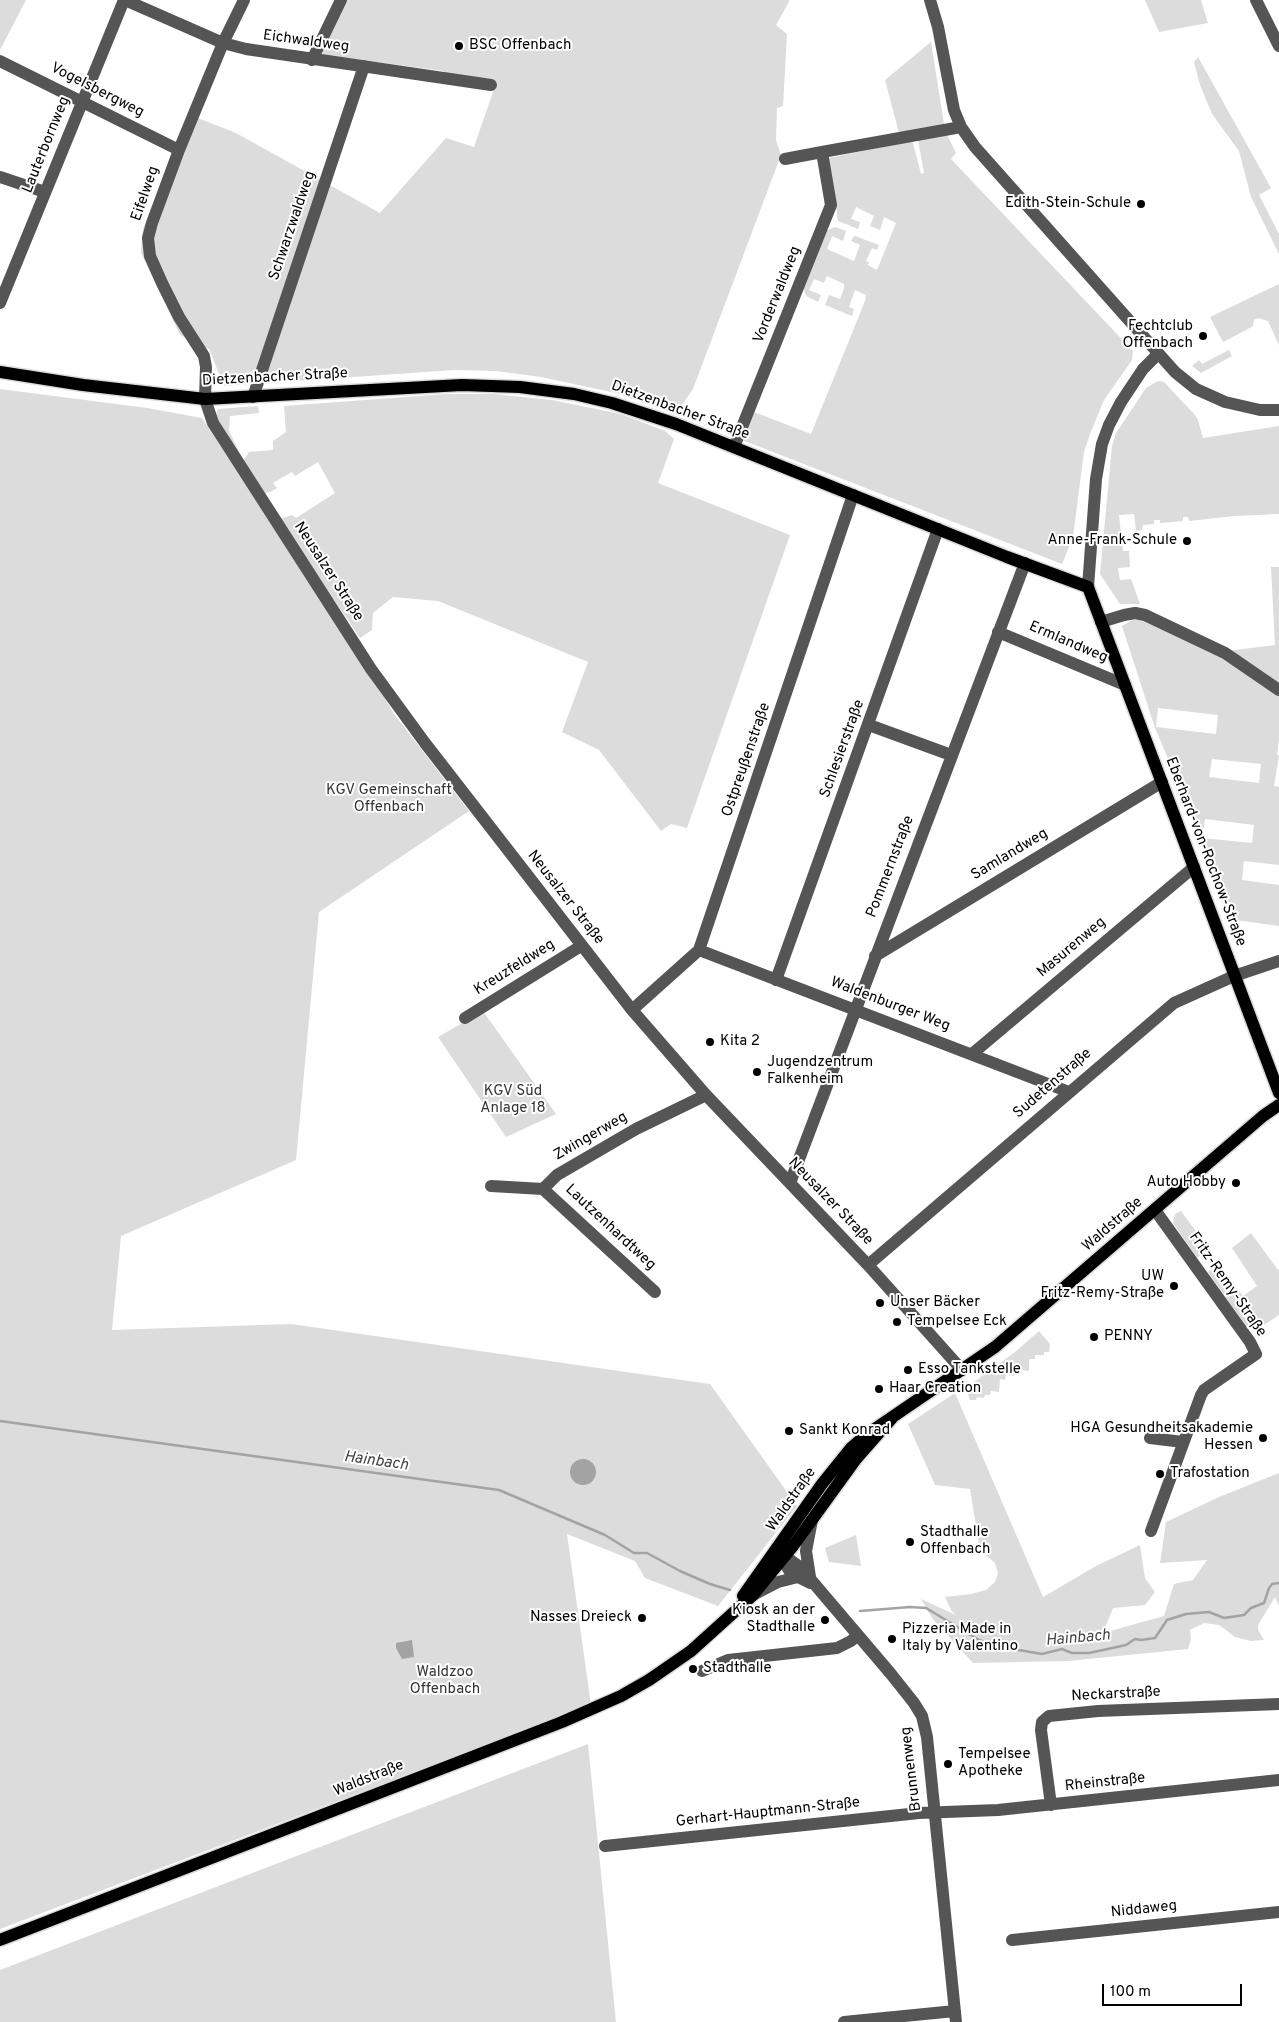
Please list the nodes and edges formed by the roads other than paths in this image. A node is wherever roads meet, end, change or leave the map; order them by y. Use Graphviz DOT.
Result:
graph roads {
  1 [pos="125,0"];
  2 [pos="244,0"];
  3 [pos="341,0"];
  4 [pos="930,0"];
  5 [pos="1256,0"];
  6 [pos="223,43"];
  7 [pos="1279,46"];
  8 [pos="312,60"];
  9 [pos="0,61"];
  10 [pos="364,66"];
  11 [pos="491,85"];
  12 [pos="82,100"];
  13 [pos="961,127"];
  14 [pos="179,150"];
  15 [pos="822,152"];
  16 [pos="785,159"];
  17 [pos="0,177"];
  18 [pos="45,192"];
  19 [pos="5,276"];
  20 [pos="0,303"];
  21 [pos="1158,354"];
  22 [pos="0,372"];
  23 [pos="253,397"];
  24 [pos="205,399"];
  25 [pos="1279,410"];
  26 [pos="734,447"];
  27 [pos="853,495"];
  28 [pos="938,529"];
  29 [pos="1025,563"];
  30 [pos="1088,587"];
  31 [pos="1101,622"];
  32 [pos="998,632"];
  33 [pos="1125,685"];
  34 [pos="1279,690"];
  35 [pos="869,725"];
  36 [pos="951,755"];
  37 [pos="1162,782"];
  38 [pos="1194,867"];
  39 [pos="581,946"];
  40 [pos="699,950"];
  41 [pos="875,956"];
  42 [pos="1279,961"];
  43 [pos="1234,976"];
  44 [pos="776,980"];
  45 [pos="854,1009"];
  46 [pos="632,1010"];
  47 [pos="465,1018"];
  48 [pos="1264,1053"];
  49 [pos="972,1054"];
  50 [pos="1279,1069"];
  51 [pos="1069,1092"];
  52 [pos="1279,1093"];
  53 [pos="706,1095"];
  54 [pos="1279,1105"];
  55 [pos="790,1183"];
  56 [pos="491,1186"];
  57 [pos="543,1188"];
  58 [pos="1155,1210"];
  59 [pos="868,1265"];
  60 [pos="655,1292"];
  61 [pos="962,1370"];
  62 [pos="892,1418"];
  63 [pos="1150,1438"];
  64 [pos="1183,1442"];
  65 [pos="812,1520"];
  66 [pos="1151,1531"];
  67 [pos="784,1539"];
  68 [pos="770,1558"];
  69 [pos="784,1558"];
  70 [pos="798,1577"];
  71 [pos="813,1584"];
  72 [pos="753,1595"];
  73 [pos="731,1613"];
  74 [pos="858,1635"];
  75 [pos="702,1671"];
  76 [pos="1279,1704"];
  77 [pos="1279,1780"];
  78 [pos="1050,1805"];
  79 [pos="934,1814"];
  80 [pos="605,1846"];
  81 [pos="1279,1912"];
  82 [pos="0,1940"];
  83 [pos="1012,1940"];
  84 [pos="956,2017"];
  85 [pos="844,2022"];
  1 -- 6 [label="street, Eichwaldweg"];
  1 -- 12 [label="street, Lauterbornweg"];
  2 -- 6 [label="street, Eifelweg"];
  3 -- 8 [label="street"];
  4 -- 13 [label="street"];
  5 -- 7 [label="street"];
  6 -- 8 [label="street, Eichwaldweg"];
  6 -- 14 [label="street, Eifelweg"];
  8 -- 10 [label="street, Eichwaldweg"];
  9 -- 12 [label="street, Vogelsbergweg"];
  10 -- 11 [label="street, Eichwaldweg"];
  10 -- 23 [label="street, Schwarzwaldweg"];
  12 -- 14 [label="street, Vogelsbergweg"];
  12 -- 18 [label="street, Lauterbornweg"];
  13 -- 15 [label="street"];
  13 -- 21 [label="street"];
  14 -- 24 [label="street, Eifelweg"];
  15 -- 16 [label="street"];
  15 -- 26 [label="street, Vorderwaldweg"];
  17 -- 18 [label="street"];
  18 -- 19 [label="street, Lauterbornweg"];
  19 -- 20 [label="street, Lauterbornweg"];
  21 -- 25 [label="street"];
  21 -- 30 [label="street, Eberhard-von-Rochow-Straße"];
  22 -- 24 [label="main road, Dietzenbacher Straße"];
  23 -- 24 [label="main road, Dietzenbacher Straße"];
  23 -- 26 [label="main road, Dietzenbacher Straße"];
  24 -- 39 [label="street, Neusalzer Straße"];
  26 -- 27 [label="main road, Dietzenbacher Straße"];
  27 -- 28 [label="main road, Dietzenbacher Straße"];
  27 -- 40 [label="street, Ostpreußenstraße"];
  28 -- 29 [label="main road, Dietzenbacher Straße"];
  28 -- 35 [label="street, Schlesierstraße"];
  29 -- 30 [label="main road, Dietzenbacher Straße"];
  29 -- 32 [label="street, Pommernstraße"];
  30 -- 31 [label="main road, Eberhard-von-Rochow-Straße"];
  31 -- 33 [label="main road, Eberhard-von-Rochow-Straße"];
  31 -- 34 [label="street"];
  32 -- 33 [label="street, Ermlandweg"];
  32 -- 36 [label="street, Pommernstraße"];
  33 -- 37 [label="main road, Eberhard-von-Rochow-Straße"];
  35 -- 36 [label="street"];
  35 -- 44 [label="street, Schlesierstraße"];
  36 -- 41 [label="street, Pommernstraße"];
  37 -- 38 [label="main road, Eberhard-von-Rochow-Straße"];
  37 -- 41 [label="street, Samlandweg"];
  38 -- 43 [label="main road, Eberhard-von-Rochow-Straße"];
  38 -- 49 [label="street, Masurenweg"];
  39 -- 46 [label="street, Neusalzer Straße"];
  39 -- 47 [label="street, Kreuzfeldweg"];
  40 -- 44 [label="street, Waldenburger Weg"];
  40 -- 46 [label="street, Ostpreußenstraße"];
  41 -- 45 [label="street, Pommernstraße"];
  42 -- 43 [label="street, Sudetenstraße"];
  43 -- 48 [label="main road, Eberhard-von-Rochow-Straße"];
  43 -- 51 [label="street, Sudetenstraße"];
  44 -- 45 [label="street, Waldenburger Weg"];
  45 -- 49 [label="street, Waldenburger Weg"];
  45 -- 55 [label="street, Pommernstraße"];
  46 -- 53 [label="street, Neusalzer Straße"];
  48 -- 50 [label="main road"];
  48 -- 52 [label="main road, Eberhard-von-Rochow-Straße"];
  49 -- 51 [label="street, Waldenburger Weg"];
  51 -- 59 [label="street, Sudetenstraße"];
  53 -- 55 [label="street, Neusalzer Straße"];
  53 -- 57 [label="street, Zwingerweg"];
  54 -- 58 [label="main road, Waldstraße"];
  55 -- 59 [label="street, Neusalzer Straße"];
  56 -- 57 [label="street"];
  57 -- 60 [label="street, Lautzenhardtweg"];
  58 -- 61 [label="main road, Waldstraße"];
  58 -- 64 [label="street, Fritz-Remy-Straße"];
  59 -- 61 [label="street, Neusalzer Straße"];
  61 -- 62 [label="main road, Waldstraße"];
  62 -- 65 [label="main road, Waldstraße"];
  62 -- 67 [label="main road, Waldstraße"];
  63 -- 64 [label="street"];
  64 -- 66 [label="street, Fritz-Remy-Straße"];
  65 -- 69 [label="main road, Waldstraße"];
  65 -- 71 [label="street"];
  67 -- 68 [label="main road, Waldstraße"];
  67 -- 69 [label="street"];
  68 -- 69 [label="street"];
  68 -- 73 [label="main road, Waldstraße"];
  69 -- 70 [label="street"];
  69 -- 71 [label="street, Brunnenweg"];
  69 -- 72 [label="main road, Waldstraße"];
  70 -- 71 [label="street"];
  70 -- 72 [label="street"];
  71 -- 74 [label="street, Brunnenweg"];
  72 -- 73 [label="main road, Waldstraße"];
  73 -- 82 [label="main road, Waldstraße"];
  74 -- 75 [label="street"];
  74 -- 79 [label="street, Brunnenweg"];
  76 -- 78 [label="street, Neckarstraße"];
  77 -- 78 [label="street, Rheinstraße"];
  78 -- 79 [label="street, Rheinstraße"];
  79 -- 80 [label="street, Gerhart-Hauptmann-Straße"];
  79 -- 84 [label="street, Brunnenweg"];
  81 -- 83 [label="street, Niddaweg"];
  84 -- 85 [label="street"];
}
